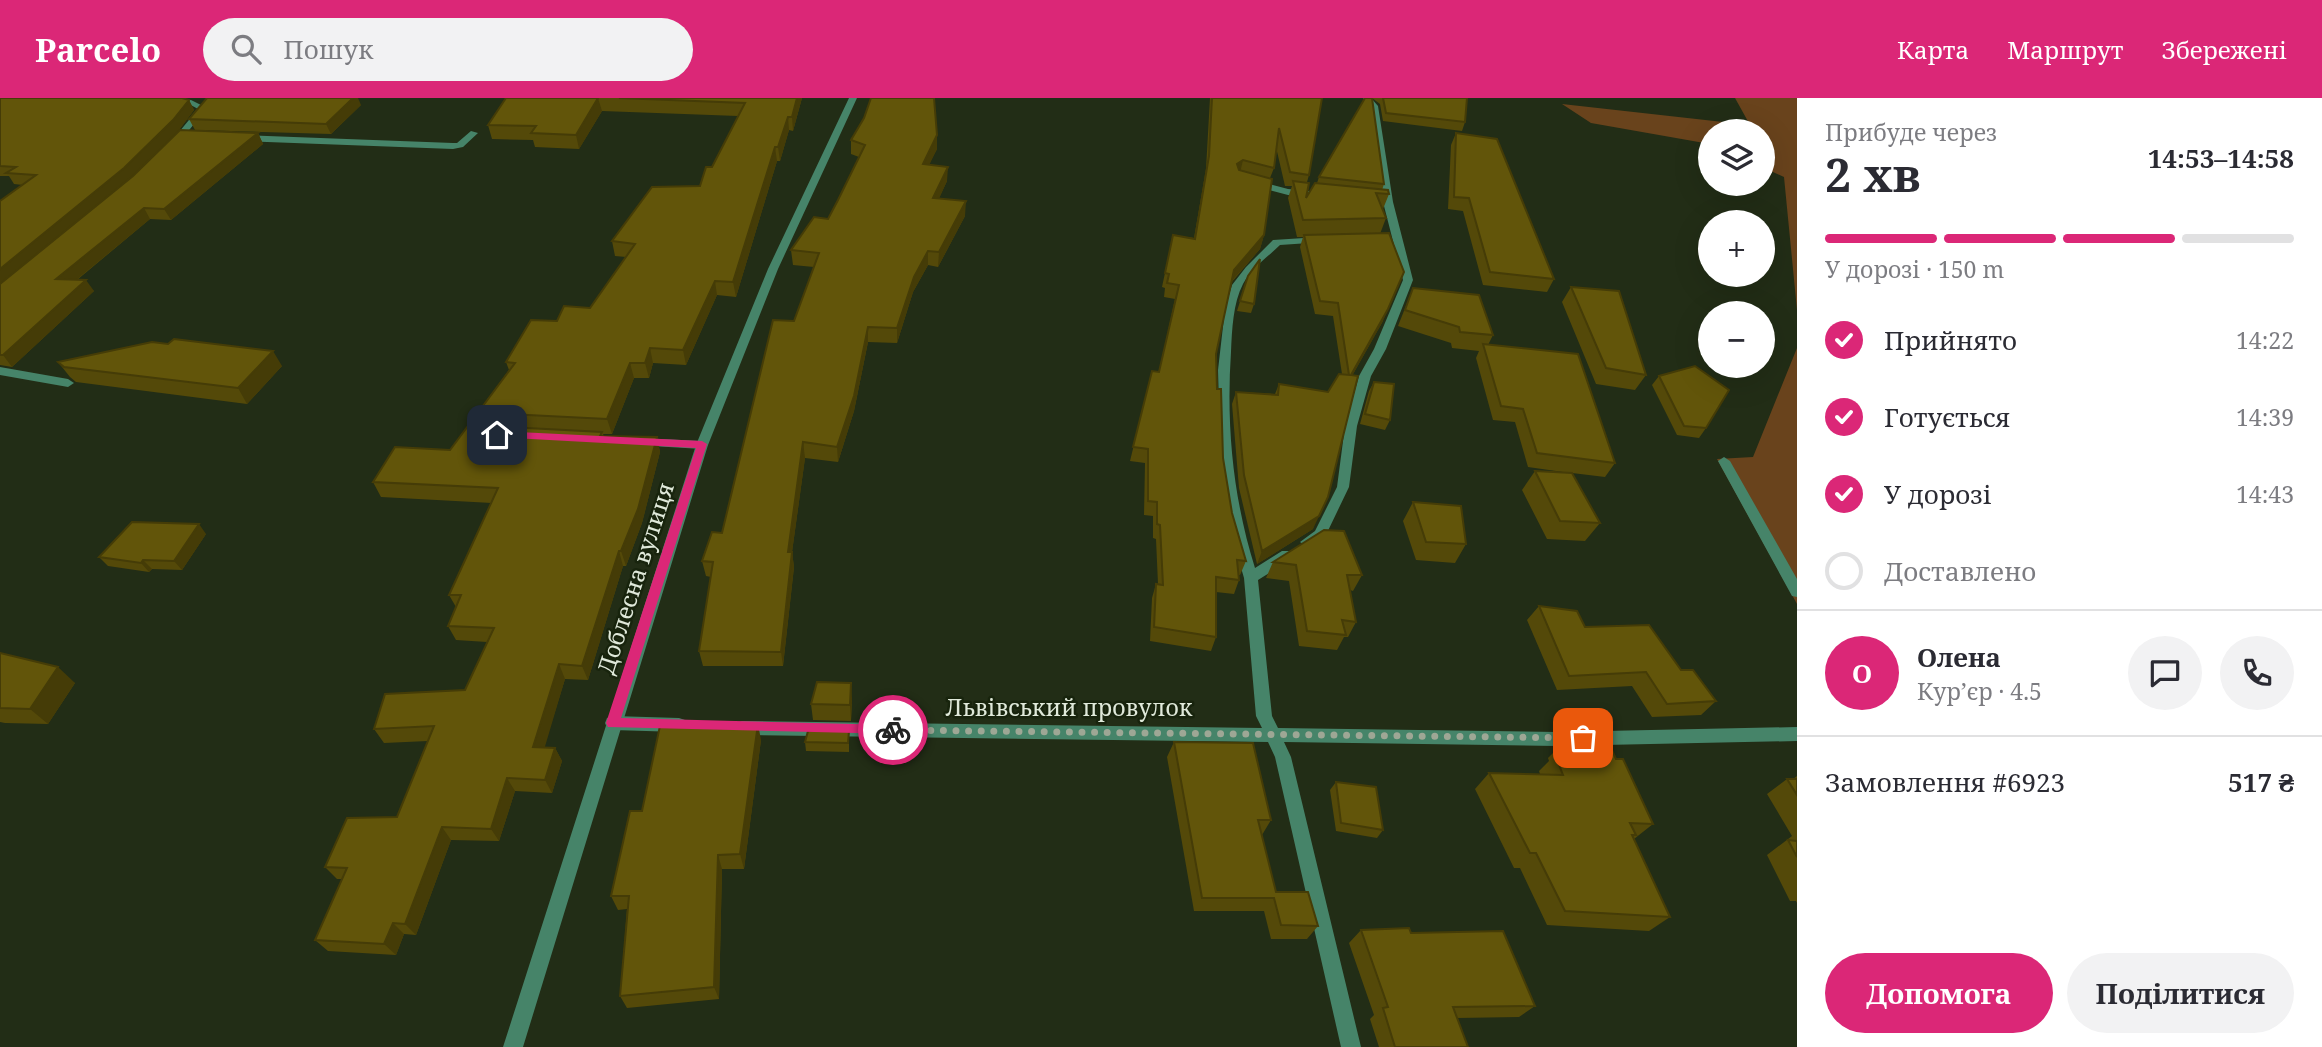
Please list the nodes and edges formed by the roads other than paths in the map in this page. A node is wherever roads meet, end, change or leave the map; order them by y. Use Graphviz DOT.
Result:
graph roads {
  1 [pos="853,98"];
  2 [pos="1367,98"];
  3 [pos="212,99"];
  4 [pos="162,101"];
  5 [pos="202,108"];
  6 [pos="474,133"];
  7 [pos="183,135"];
  8 [pos="197,136"];
  9 [pos="237,138"];
  10 [pos="163,154"];
  11 [pos="1239,179"];
  12 [pos="1338,197"];
  13 [pos="1338,240"];
  14 [pos="0,371"];
  15 [pos="68,383"];
  16 [pos="632,442"];
  17 [pos="702,444"];
  18 [pos="1724,461"];
  19 [pos="1251,578"];
  20 [pos="1797,592"];
  21 [pos="613,723"];
  22 [pos="692,726"];
  23 [pos="731,727"];
  24 [pos="1273,734"];
  25 [pos="1797,734"];
  26 [pos="513,1047"];
  27 [pos="1351,1047"];
  1 -- 17 [label="street, Доблесна вулиця"];
  2 -- 19 [label="street"];
  3 -- 5 [label="street"];
  4 -- 5 [label="street"];
  5 -- 7 [label="street"];
  6 -- 9 [label="street"];
  7 -- 8 [label="street"];
  7 -- 10 [label="street"];
  11 -- 12 [label="street"];
  13 -- 19 [label="street"];
  14 -- 15 [label="street"];
  16 -- 17 [label="street"];
  17 -- 21 [label="street, Доблесна вулиця"];
  18 -- 20 [label="street"];
  19 -- 24 [label="street"];
  21 -- 22 [label="street"];
  21 -- 26 [label="street, Доблесна вулиця"];
  23 -- 24 [label="street, Львівський провулок"];
  24 -- 25 [label="street, Львівський провулок"];
  24 -- 27 [label="street"];
}
